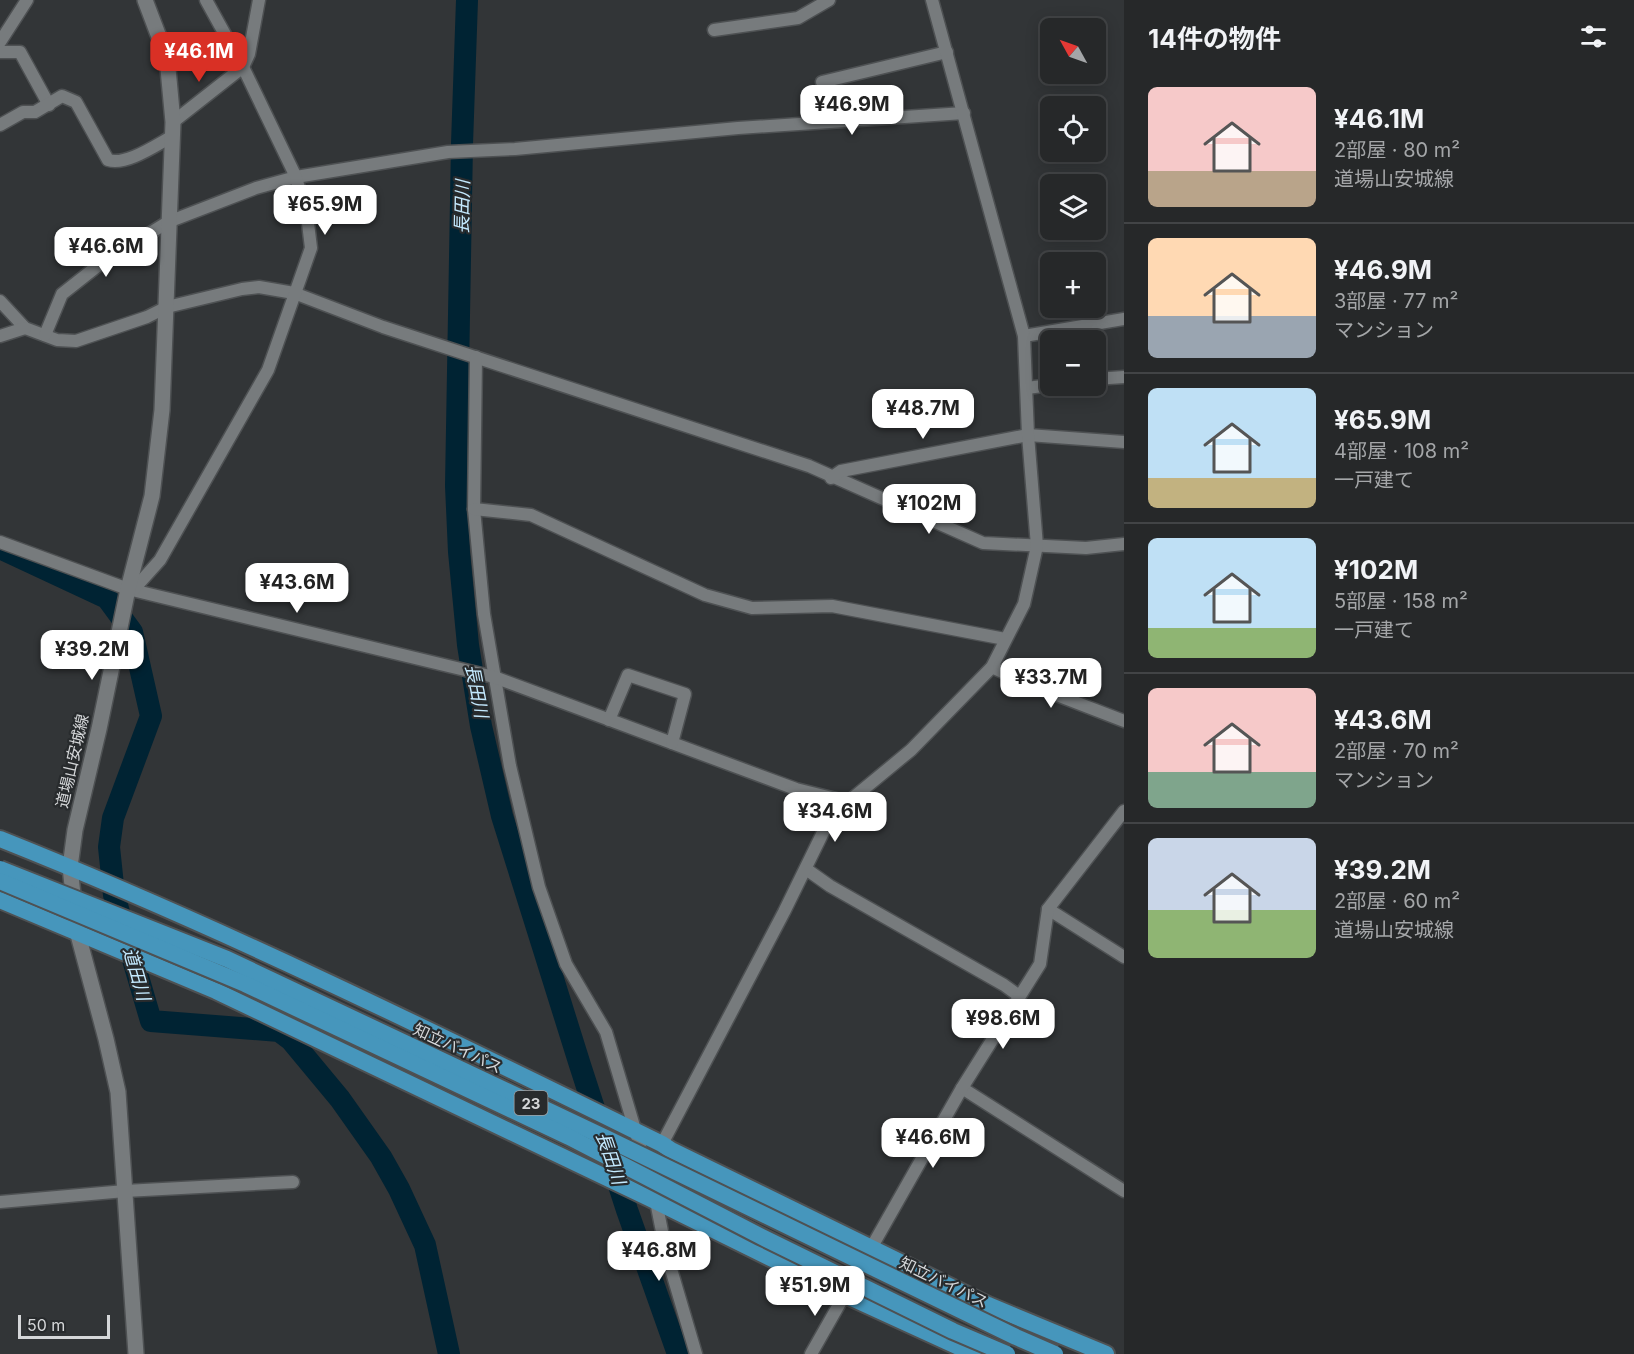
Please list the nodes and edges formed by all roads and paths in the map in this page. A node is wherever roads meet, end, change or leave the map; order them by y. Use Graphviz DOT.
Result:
graph roads {
  1 [pos="27,0"];
  2 [pos="145,0"];
  3 [pos="206,0"];
  4 [pos="259,0"];
  5 [pos="829,0"];
  6 [pos="932,0"];
  7 [pos="714,30"];
  8 [pos="0,42"];
  9 [pos="0,52"];
  10 [pos="947,52"];
  11 [pos="243,67"];
  12 [pos="822,82"];
  13 [pos="49,105"];
  14 [pos="963,113"];
  15 [pos="0,125"];
  16 [pos="173,129"];
  17 [pos="296,177"];
  18 [pos="168,222"];
  19 [pos="294,293"];
  20 [pos="0,300"];
  21 [pos="167,307"];
  22 [pos="1124,319"];
  23 [pos="25,328"];
  24 [pos="45,335"];
  25 [pos="0,336"];
  26 [pos="1024,336"];
  27 [pos="476,357"];
  28 [pos="1124,377"];
  29 [pos="1106,378"];
  30 [pos="1040,386"];
  31 [pos="1027,388"];
  32 [pos="1028,435"];
  33 [pos="1124,442"];
  34 [pos="831,478"];
  35 [pos="474,509"];
  36 [pos="0,542"];
  37 [pos="1124,544"];
  38 [pos="1037,546"];
  39 [pos="131,589"];
  40 [pos="1005,639"];
  41 [pos="992,667"];
  42 [pos="494,677"];
  43 [pos="609,720"];
  44 [pos="1124,721"];
  45 [pos="672,743"];
  46 [pos="848,802"];
  47 [pos="1124,811"];
  48 [pos="0,839"];
  49 [pos="70,867"];
  50 [pos="0,868"];
  51 [pos="806,869"];
  52 [pos="0,881"];
  53 [pos="0,900"];
  54 [pos="1048,909"];
  55 [pos="76,931"];
  56 [pos="1124,957"];
  57 [pos="1019,996"];
  58 [pos="962,1089"];
  59 [pos="635,1130"];
  60 [pos="663,1144"];
  61 [pos="293,1182"];
  62 [pos="125,1191"];
  63 [pos="1124,1191"];
  64 [pos="653,1200"];
  65 [pos="0,1202"];
  66 [pos="872,1248"];
  67 [pos="845,1295"];
  68 [pos="136,1354"];
  69 [pos="696,1354"];
  70 [pos="811,1354"];
  71 [pos="974,1354"];
  72 [pos="1007,1354"];
  73 [pos="1055,1354"];
  74 [pos="1106,1354"];
  1 -- 8 [label="street"];
  2 -- 16 [label="main road, 道場山安城線"];
  3 -- 11 [label="street"];
  4 -- 11 [label="street"];
  5 -- 7 [label="street"];
  6 -- 10 [label="street"];
  9 -- 13 [label="street"];
  10 -- 12 [label="street"];
  10 -- 14 [label="street"];
  11 -- 16 [label="street"];
  11 -- 17 [label="street"];
  13 -- 15 [label="street"];
  13 -- 16 [label="street"];
  14 -- 17 [label="street"];
  14 -- 26 [label="street"];
  16 -- 18 [label="main road, 道場山安城線"];
  17 -- 18 [label="street"];
  17 -- 19 [label="street"];
  18 -- 21 [label="main road, 道場山安城線"];
  18 -- 24 [label="street"];
  19 -- 21 [label="street"];
  19 -- 27 [label="street"];
  19 -- 39 [label="street"];
  20 -- 23 [label="street"];
  21 -- 24 [label="street"];
  21 -- 39 [label="main road, 道場山安城線"];
  22 -- 26 [label="street"];
  23 -- 24 [label="street"];
  23 -- 25 [label="street"];
  26 -- 31 [label="street"];
  27 -- 34 [label="street"];
  27 -- 35 [label="street"];
  28 -- 29 [label="street"];
  30 -- 31 [label="street"];
  31 -- 32 [label="street"];
  32 -- 33 [label="street"];
  32 -- 34 [label="street"];
  32 -- 38 [label="street"];
  34 -- 38 [label="street"];
  35 -- 40 [label="street"];
  35 -- 42 [label="street"];
  36 -- 39 [label="street"];
  37 -- 38 [label="street"];
  38 -- 40 [label="street"];
  39 -- 42 [label="street"];
  39 -- 49 [label="main road, 道場山安城線"];
  40 -- 41 [label="street"];
  41 -- 44 [label="street"];
  41 -- 46 [label="street"];
  42 -- 43 [label="street"];
  42 -- 59 [label="street"];
  43 -- 45 [label="street"];
  43 -- 45 [label="street"];
  45 -- 46 [label="street"];
  46 -- 51 [label="street"];
  47 -- 54 [label="street"];
  48 -- 49 [label="highway, 23"];
  49 -- 55 [label="main road, 道場山安城線"];
  49 -- 59 [label="highway, 23"];
  50 -- 73 [label="highway, 知立バイパス / 23, bridge"];
  51 -- 57 [label="street"];
  51 -- 60 [label="street"];
  52 -- 72 [label="highway, 知立バイパス / 23, bridge"];
  53 -- 55 [label="highway, 23"];
  54 -- 56 [label="street"];
  54 -- 57 [label="street"];
  55 -- 62 [label="main road, 道場山安城線"];
  55 -- 64 [label="highway, 23"];
  57 -- 58 [label="street"];
  58 -- 63 [label="street"];
  58 -- 66 [label="street"];
  59 -- 60 [label="highway, 23"];
  59 -- 64 [label="street"];
  60 -- 66 [label="highway, 23"];
  61 -- 62 [label="street"];
  62 -- 65 [label="street"];
  62 -- 68 [label="main road, 道場山安城線"];
  64 -- 67 [label="highway, 23"];
  64 -- 69 [label="street"];
  66 -- 67 [label="street"];
  66 -- 74 [label="highway, 23"];
  67 -- 70 [label="street"];
  67 -- 71 [label="highway, 23"];
}
